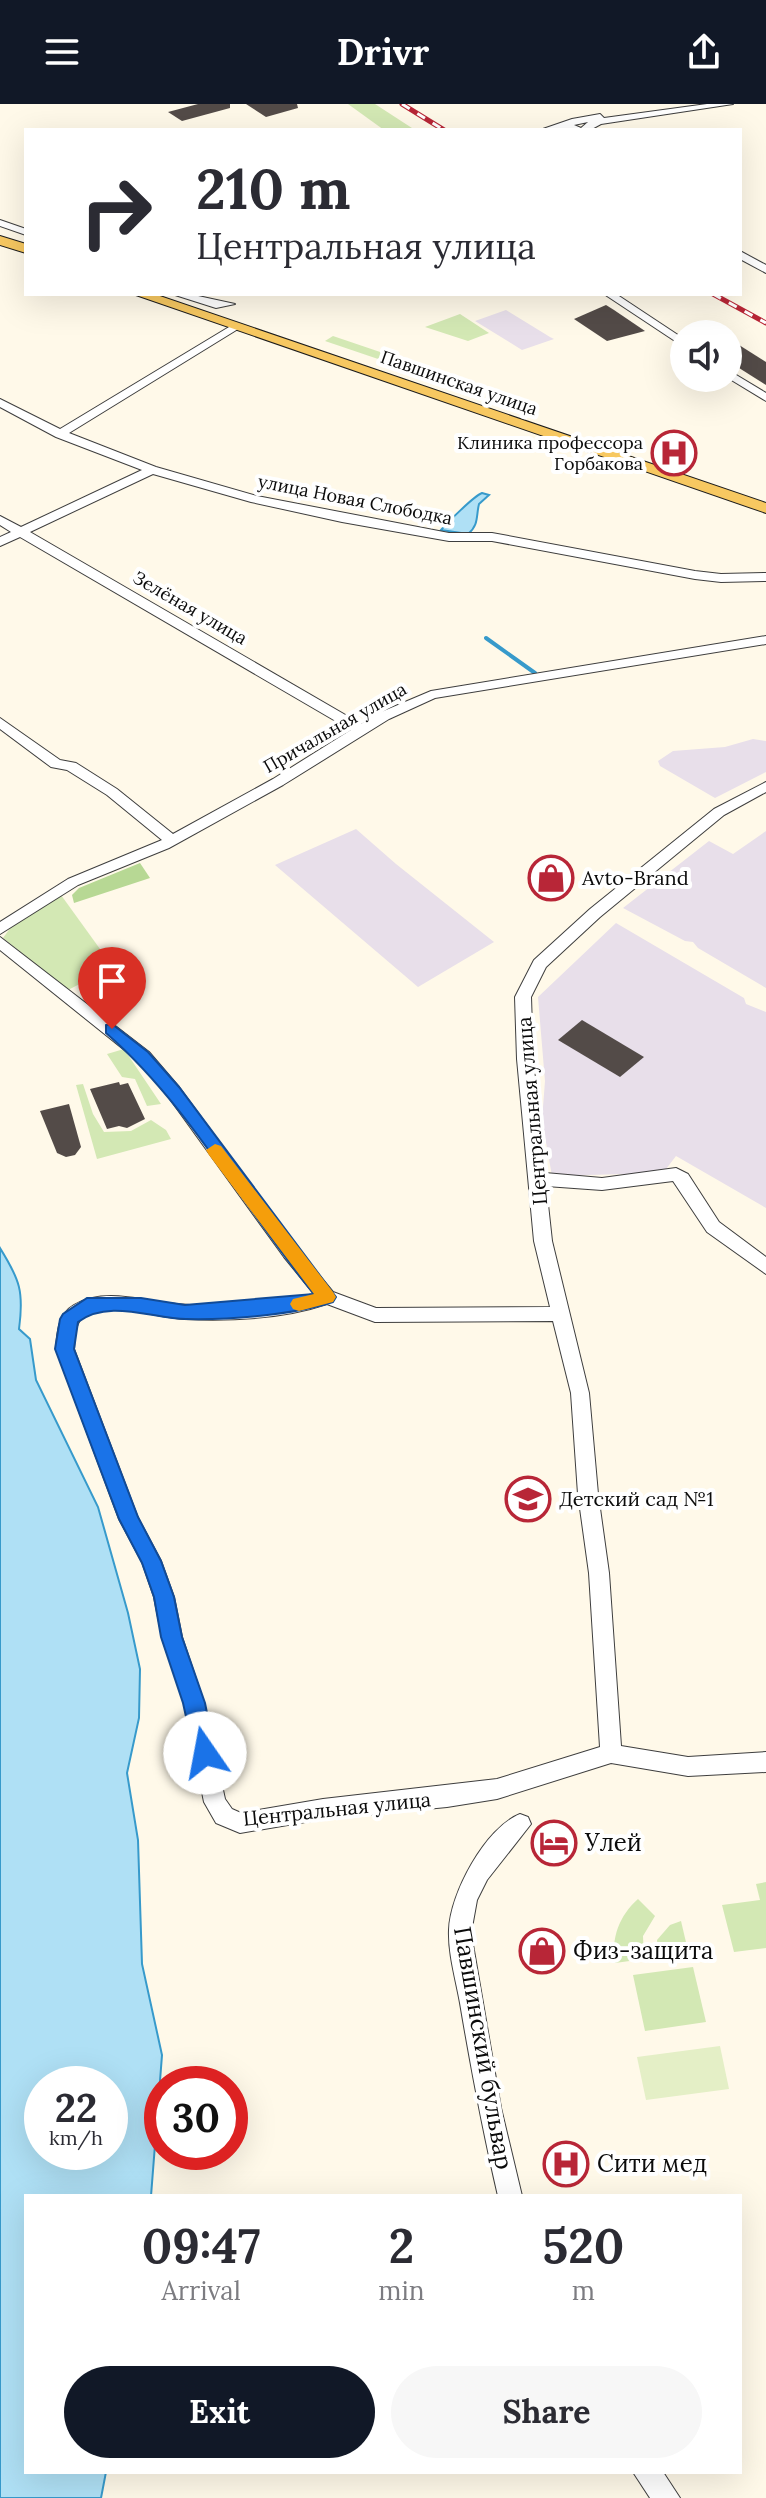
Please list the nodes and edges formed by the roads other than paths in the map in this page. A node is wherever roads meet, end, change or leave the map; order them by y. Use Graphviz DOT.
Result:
graph roads {
  1 [pos="697,104"];
  2 [pos="728,104"];
  3 [pos="565,126"];
  4 [pos="555,128"];
  5 [pos="574,128"];
  6 [pos="586,128"];
  7 [pos="0,223"];
  8 [pos="24,231"];
  9 [pos="0,240"];
  10 [pos="0,246"];
  11 [pos="24,251"];
  12 [pos="24,252"];
  13 [pos="742,255"];
  14 [pos="766,269"];
  15 [pos="147,296"];
  16 [pos="162,296"];
  17 [pos="184,296"];
  18 [pos="612,296"];
  19 [pos="213,316"];
  20 [pos="234,327"];
  21 [pos="670,335"];
  22 [pos="742,382"];
  23 [pos="766,398"];
  24 [pos="0,402"];
  25 [pos="60,434"];
  26 [pos="152,470"];
  27 [pos="766,501"];
  28 [pos="766,508"];
  29 [pos="0,520"];
  30 [pos="23,533"];
  31 [pos="0,542"];
  32 [pos="766,577"];
  33 [pos="766,640"];
  34 [pos="0,722"];
  35 [pos="361,730"];
  36 [pos="766,786"];
  37 [pos="172,840"];
  38 [pos="0,929"];
  39 [pos="0,942"];
  40 [pos="538,1179"];
  41 [pos="766,1267"];
  42 [pos="327,1297"];
  43 [pos="560,1314"];
  44 [pos="611,1753"];
  45 [pos="766,1762"];
  46 [pos="520,1824"];
  47 [pos="510,2194"];
  48 [pos="648,2474"];
  49 [pos="667,2498"];
  1 -- 3 [label="street"];
  2 -- 6 [label="street"];
  3 -- 4 [label="street"];
  3 -- 5 [label="street"];
  7 -- 8 [label="street"];
  9 -- 11 [label="main road"];
  10 -- 12 [label="main road"];
  13 -- 14 [label="street"];
  15 -- 19 [label="main road, Павшинская улица"];
  16 -- 19 [label="main road, Павшинская улица"];
  17 -- 19 [label="street"];
  18 -- 21 [label="street"];
  19 -- 20 [label="main road, Павшинская улица"];
  19 -- 27 [label="main road, Павшинская улица"];
  20 -- 25 [label="street"];
  20 -- 28 [label="main road, Павшинская улица"];
  22 -- 23 [label="street"];
  24 -- 25 [label="street, улица Новая Слободка"];
  25 -- 26 [label="street, улица Новая Слободка"];
  26 -- 30 [label="street"];
  26 -- 32 [label="street, улица Новая Слободка"];
  29 -- 30 [label="street, Зелёная улица"];
  30 -- 31 [label="street"];
  30 -- 35 [label="street, Зелёная улица"];
  33 -- 35 [label="street, Причальная улица"];
  34 -- 37 [label="street"];
  35 -- 37 [label="street, Причальная улица"];
  36 -- 40 [label="street, Центральная улица"];
  37 -- 38 [label="street, Причальная улица"];
  39 -- 42 [label="street"];
  40 -- 41 [label="street"];
  40 -- 43 [label="street, Центральная улица"];
  42 -- 43 [label="street"];
  42 -- 44 [label="street, Центральная улица"];
  43 -- 44 [label="street, Центральная улица"];
  44 -- 45 [label="street"];
  46 -- 47 [label="street, Павшинский бульвар"];
  48 -- 49 [label="street"];
}
